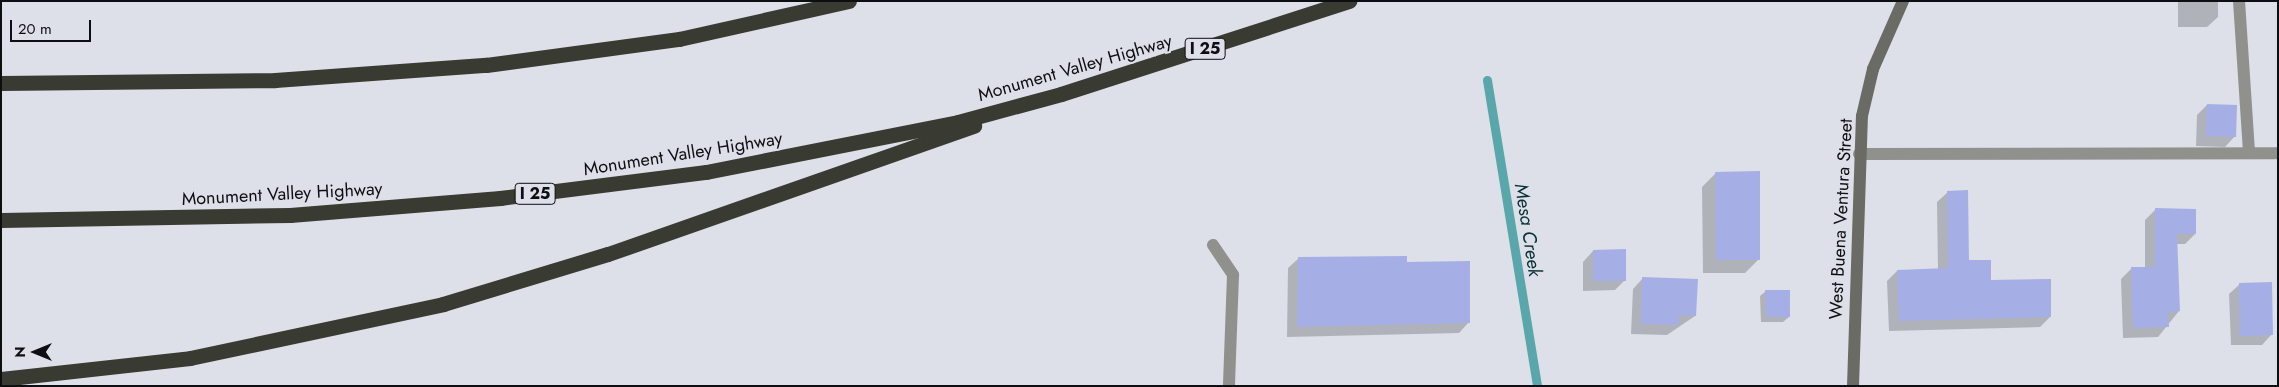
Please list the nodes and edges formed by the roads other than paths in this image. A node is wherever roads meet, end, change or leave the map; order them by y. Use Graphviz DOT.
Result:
graph roads {
  1 [pos="849,1"];
  2 [pos="1349,1"];
  3 [pos="1903,1"];
  4 [pos="2240,1"];
  5 [pos="1,83"];
  6 [pos="1061,94"];
  7 [pos="2249,153"];
  8 [pos="2278,153"];
  9 [pos="1859,154"];
  10 [pos="1,220"];
  11 [pos="1213,245"];
  12 [pos="1,379"];
  13 [pos="1229,386"];
  14 [pos="1853,386"];
  1 -- 5 [label="highway"];
  2 -- 6 [label="highway, Monument Valley Highway / I 25"];
  3 -- 9 [label="main road, West Buena Ventura Street"];
  4 -- 7 [label="street"];
  6 -- 10 [label="highway, Monument Valley Highway / I 25"];
  6 -- 12 [label="highway"];
  7 -- 8 [label="street"];
  7 -- 9 [label="street"];
  9 -- 14 [label="main road, West Buena Ventura Street"];
  11 -- 13 [label="street"];
}
